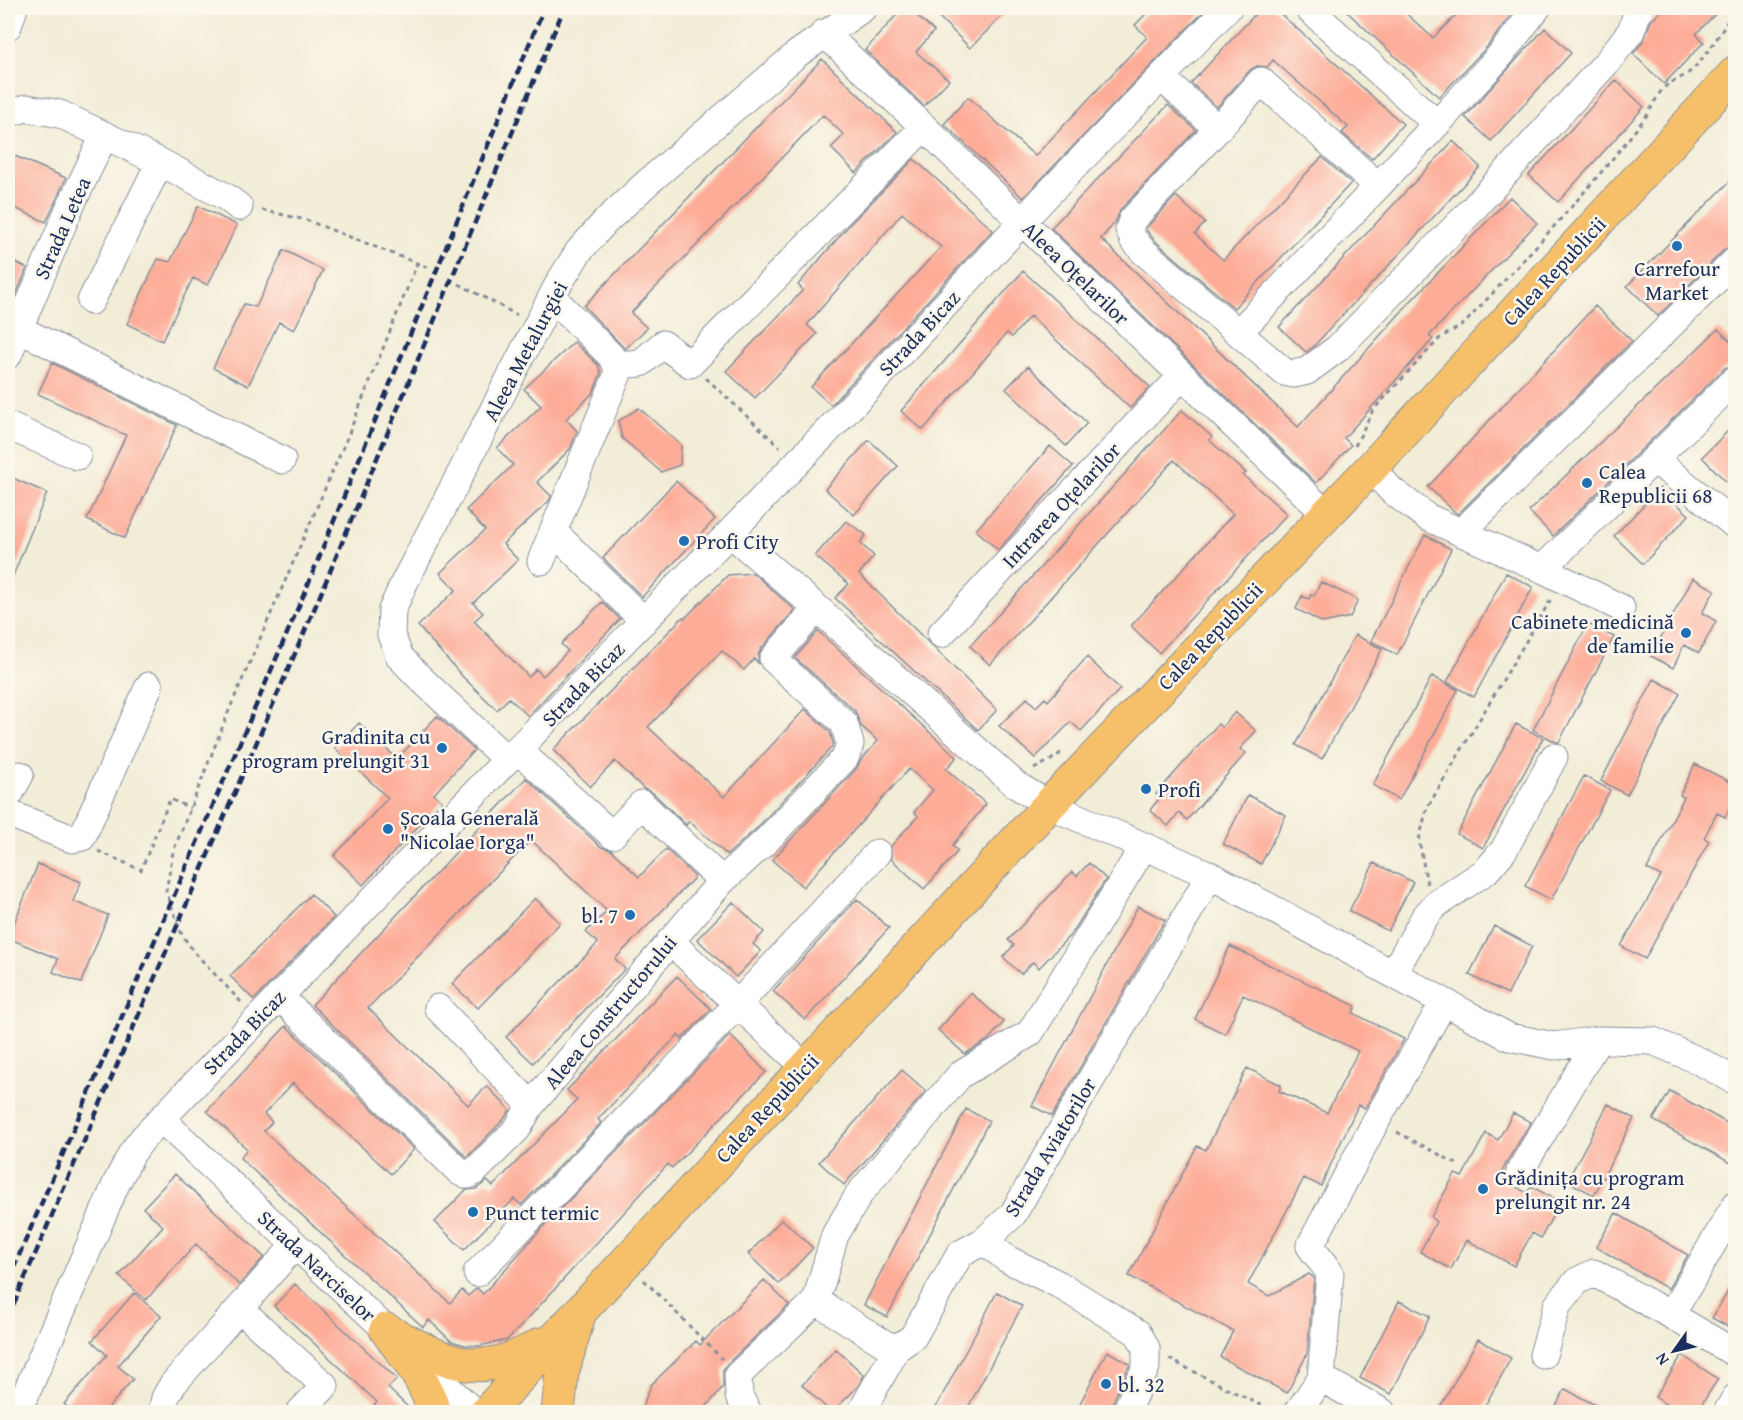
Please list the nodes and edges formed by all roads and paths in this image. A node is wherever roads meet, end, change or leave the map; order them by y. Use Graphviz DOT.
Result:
graph roads {
  1 [pos="14,8"];
  2 [pos="863,8"];
  3 [pos="1228,8"];
  4 [pos="1308,8"];
  5 [pos="1537,8"];
  6 [pos="1639,8"];
  7 [pos="1735,8"];
  8 [pos="8,26"];
  9 [pos="824,33"];
  10 [pos="1736,72"];
  11 [pos="1161,77"];
  12 [pos="8,113"];
  13 [pos="1437,124"];
  14 [pos="924,127"];
  15 [pos="1218,129"];
  16 [pos="104,136"];
  17 [pos="159,162"];
  18 [pos="1378,186"];
  19 [pos="239,207"];
  20 [pos="1022,222"];
  21 [pos="1736,261"];
  22 [pos="417,264"];
  23 [pos="427,267"];
  24 [pos="459,284"];
  25 [pos="552,297"];
  26 [pos="91,301"];
  27 [pos="537,325"];
  28 [pos="19,329"];
  29 [pos="1239,332"];
  30 [pos="8,355"];
  31 [pos="690,364"];
  32 [pos="617,365"];
  33 [pos="1182,376"];
  34 [pos="1736,380"];
  35 [pos="8,426"];
  36 [pos="77,456"];
  37 [pos="1363,457"];
  38 [pos="1654,459"];
  39 [pos="282,460"];
  40 [pos="797,463"];
  41 [pos="1326,514"];
  42 [pos="1736,526"];
  43 [pos="554,531"];
  44 [pos="730,533"];
  45 [pos="1461,533"];
  46 [pos="541,561"];
  47 [pos="1552,574"];
  48 [pos="817,608"];
  49 [pos="1621,608"];
  50 [pos="644,621"];
  51 [pos="941,634"];
  52 [pos="149,687"];
  53 [pos="1070,746"];
  54 [pos="512,755"];
  55 [pos="1554,757"];
  56 [pos="1016,785"];
  57 [pos="11,798"];
  58 [pos="1049,805"];
  59 [pos="190,808"];
  60 [pos="72,839"];
  61 [pos="1144,846"];
  62 [pos="877,853"];
  63 [pos="1210,875"];
  64 [pos="722,881"];
  65 [pos="1435,905"];
  66 [pos="670,941"];
  67 [pos="1393,974"];
  68 [pos="279,996"];
  69 [pos="1444,1002"];
  70 [pos="738,1004"];
  71 [pos="438,1008"];
  72 [pos="257,1019"];
  73 [pos="1598,1040"];
  74 [pos="805,1067"];
  75 [pos="1736,1081"];
  76 [pos="531,1105"];
  77 [pos="161,1119"];
  78 [pos="1376,1121"];
  79 [pos="1459,1165"];
  80 [pos="1520,1171"];
  81 [pos="1736,1204"];
  82 [pos="984,1241"];
  83 [pos="295,1245"];
  84 [pos="625,1262"];
  85 [pos="477,1273"];
  86 [pos="816,1301"];
  87 [pos="240,1309"];
  88 [pos="1671,1315"];
  89 [pos="569,1323"];
  90 [pos="386,1330"];
  91 [pos="897,1348"];
  92 [pos="1146,1348"];
  93 [pos="1542,1354"];
  94 [pos="1736,1354"];
  95 [pos="738,1375"];
  96 [pos="1321,1378"];
  97 [pos="1736,1397"];
  98 [pos="18,1413"];
  99 [pos="162,1413"];
  100 [pos="300,1413"];
  101 [pos="434,1413"];
  102 [pos="474,1413"];
  103 [pos="487,1413"];
  104 [pos="558,1413"];
  105 [pos="748,1413"];
  106 [pos="861,1413"];
  107 [pos="1126,1413"];
  108 [pos="1274,1413"];
  109 [pos="1298,1413"];
  110 [pos="1382,1413"];
  111 [pos="1727,1413"];
  1 -- 8 [label="street"];
  2 -- 9 [label="street, Aleea Metalurgiei"];
  3 -- 11 [label="street, Strada Bicaz"];
  4 -- 13 [label="street"];
  5 -- 13 [label="street"];
  6 -- 29 [label="street"];
  7 -- 37 [label="path"];
  9 -- 14 [label="street, Aleea Oțelarilor"];
  9 -- 25 [label="street, Aleea Metalurgiei"];
  10 -- 37 [label="main road, Calea Republicii"];
  11 -- 15 [label="street"];
  11 -- 20 [label="street, Strada Bicaz"];
  12 -- 16 [label="street"];
  13 -- 18 [label="street"];
  14 -- 20 [label="street, Aleea Oțelarilor"];
  14 -- 31 [label="street"];
  15 -- 18 [label="street"];
  15 -- 29 [label="street"];
  16 -- 17 [label="street"];
  16 -- 28 [label="street, Strada Letea"];
  17 -- 19 [label="street"];
  17 -- 26 [label="street"];
  18 -- 29 [label="street"];
  19 -- 22 [label="path"];
  20 -- 33 [label="street, Aleea Oțelarilor"];
  20 -- 40 [label="street, Strada Bicaz"];
  21 -- 45 [label="street"];
  22 -- 23 [label="path"];
  22 -- 59 [label="path"];
  24 -- 27 [label="path"];
  25 -- 27 [label="street, Aleea Metalurgiei"];
  25 -- 32 [label="street"];
  27 -- 54 [label="street, Aleea Metalurgiei"];
  28 -- 30 [label="street, Strada Letea"];
  28 -- 39 [label="street"];
  31 -- 32 [label="street"];
  31 -- 40 [label="path"];
  32 -- 43 [label="street"];
  33 -- 41 [label="street, Aleea Oțelarilor"];
  33 -- 51 [label="street, Intrarea Oțelarilor"];
  34 -- 38 [label="street"];
  35 -- 36 [label="street"];
  37 -- 41 [label="main road, Calea Republicii"];
  37 -- 45 [label="street"];
  38 -- 42 [label="street"];
  38 -- 47 [label="street"];
  40 -- 44 [label="street, Strada Bicaz"];
  41 -- 58 [label="main road, Calea Republicii"];
  43 -- 46 [label="street"];
  43 -- 50 [label="street"];
  44 -- 48 [label="street"];
  44 -- 50 [label="street, Strada Bicaz"];
  45 -- 47 [label="street"];
  47 -- 49 [label="street"];
  47 -- 65 [label="path"];
  48 -- 56 [label="street"];
  48 -- 64 [label="street, Aleea Constructorului"];
  50 -- 54 [label="street, Strada Bicaz"];
  52 -- 60 [label="street"];
  53 -- 56 [label="path"];
  54 -- 64 [label="street, Aleea Metalurgiei"];
  54 -- 68 [label="street, Strada Bicaz"];
  55 -- 65 [label="street"];
  56 -- 58 [label="street"];
  57 -- 60 [label="street"];
  58 -- 61 [label="street"];
  58 -- 74 [label="main road, Calea Republicii"];
  59 -- 60 [label="path"];
  59 -- 72 [label="path"];
  61 -- 63 [label="street"];
  61 -- 86 [label="street"];
  62 -- 70 [label="street"];
  63 -- 67 [label="street"];
  63 -- 82 [label="street, Strada Aviatorilor"];
  64 -- 66 [label="street, Aleea Constructorului"];
  65 -- 67 [label="street"];
  66 -- 70 [label="street"];
  66 -- 76 [label="street, Aleea Constructorului"];
  67 -- 69 [label="street"];
  68 -- 72 [label="street, Strada Bicaz"];
  68 -- 76 [label="street, Aleea Constructorului"];
  69 -- 73 [label="street"];
  69 -- 78 [label="street"];
  70 -- 74 [label="street"];
  70 -- 85 [label="street"];
  71 -- 76 [label="street"];
  72 -- 77 [label="street, Strada Bicaz"];
  73 -- 75 [label="street"];
  73 -- 80 [label="street"];
  74 -- 84 [label="main road, Calea Republicii"];
  77 -- 83 [label="street, Strada Narciselor"];
  77 -- 98 [label="street, Strada Bicaz"];
  78 -- 79 [label="path"];
  78 -- 96 [label="street"];
  81 -- 88 [label="street"];
  82 -- 91 [label="street, Strada Aviatorilor"];
  82 -- 92 [label="street"];
  83 -- 87 [label="street"];
  83 -- 90 [label="street, Strada Narciselor"];
  84 -- 89 [label="main road, Calea Republicii"];
  84 -- 95 [label="path"];
  86 -- 91 [label="street"];
  86 -- 95 [label="street"];
  87 -- 99 [label="street"];
  87 -- 100 [label="street"];
  88 -- 93 [label="street"];
  88 -- 94 [label="street"];
  89 -- 90 [label="main road"];
  89 -- 103 [label="main road, Calea Republicii"];
  89 -- 104 [label="main road"];
  90 -- 101 [label="main road"];
  90 -- 102 [label="street, Strada Narciselor"];
  91 -- 106 [label="street, Strada Aviatorilor"];
  92 -- 107 [label="street"];
  92 -- 108 [label="path"];
  95 -- 105 [label="street"];
  96 -- 109 [label="street"];
  96 -- 110 [label="street"];
  97 -- 111 [label="street"];
}
